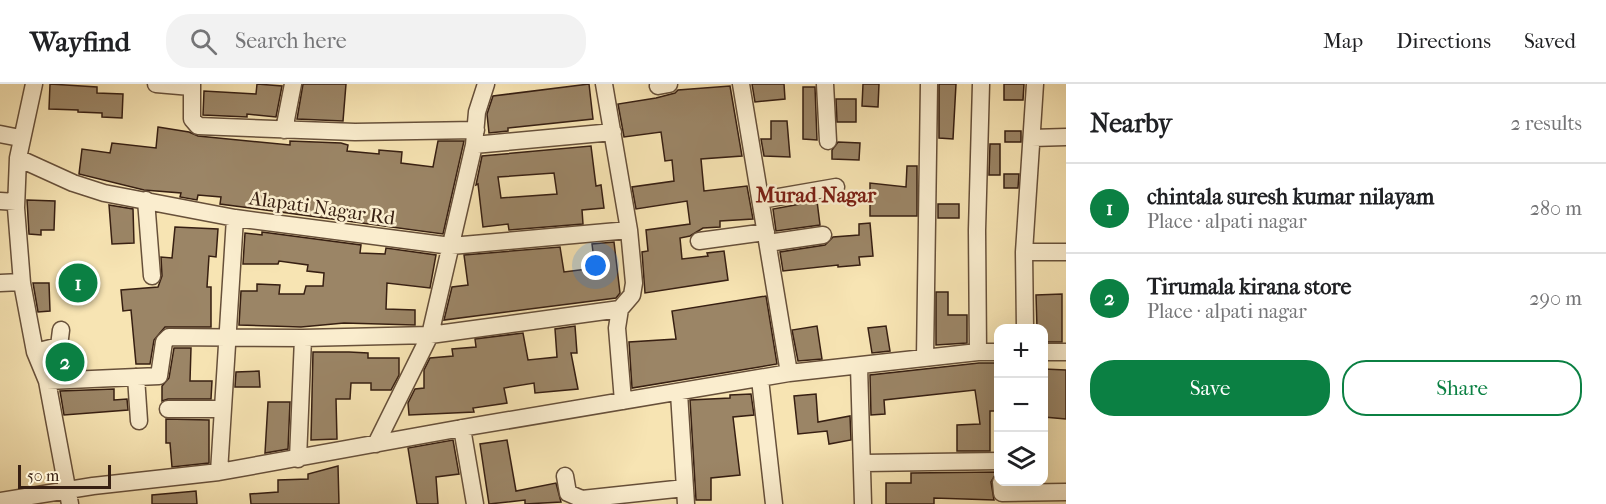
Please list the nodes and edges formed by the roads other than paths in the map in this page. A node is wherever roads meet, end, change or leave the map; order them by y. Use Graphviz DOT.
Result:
graph roads {
  1 [pos="34,84"];
  2 [pos="156,84"];
  3 [pos="293,84"];
  4 [pos="486,84"];
  5 [pos="604,84"];
  6 [pos="741,84"];
  7 [pos="825,84"];
  8 [pos="929,84"];
  9 [pos="981,84"];
  10 [pos="1035,84"];
  11 [pos="192,86"];
  12 [pos="284,130"];
  13 [pos="613,132"];
  14 [pos="0,134"];
  15 [pos="1066,137"];
  16 [pos="20,138"];
  17 [pos="475,138"];
  18 [pos="1032,138"];
  19 [pos="828,141"];
  20 [pos="18,158"];
  21 [pos="836,187"];
  22 [pos="146,200"];
  23 [pos="761,200"];
  24 [pos="8,201"];
  25 [pos="235,218"];
  26 [pos="629,230"];
  27 [pos="824,235"];
  28 [pos="767,238"];
  29 [pos="699,241"];
  30 [pos="451,246"];
  31 [pos="1024,252"];
  32 [pos="1066,252"];
  33 [pos="152,276"];
  34 [pos="22,282"];
  35 [pos="0,283"];
  36 [pos="620,309"];
  37 [pos="1025,324"];
  38 [pos="61,330"];
  39 [pos="430,334"];
  40 [pos="303,338"];
  41 [pos="227,339"];
  42 [pos="35,352"];
  43 [pos="978,352"];
  44 [pos="994,352"];
  45 [pos="1048,352"];
  46 [pos="1066,352"];
  47 [pos="925,358"];
  48 [pos="860,366"];
  49 [pos="789,374"];
  50 [pos="136,377"];
  51 [pos="760,379"];
  52 [pos="47,381"];
  53 [pos="679,393"];
  54 [pos="623,401"];
  55 [pos="168,409"];
  56 [pos="223,409"];
  57 [pos="139,421"];
  58 [pos="462,428"];
  59 [pos="376,444"];
  60 [pos="298,459"];
  61 [pos="994,461"];
  62 [pos="864,463"];
  63 [pos="219,472"];
  64 [pos="564,476"];
  65 [pos="1065,492"];
  66 [pos="1002,493"];
  67 [pos="686,496"];
  68 [pos="70,498"];
  69 [pos="0,501"];
  70 [pos="475,504"];
  71 [pos="774,504"];
  72 [pos="863,504"];
  1 -- 16 [label="street"];
  2 -- 11 [label="street"];
  3 -- 12 [label="street"];
  4 -- 17 [label="street"];
  5 -- 13 [label="street"];
  6 -- 23 [label="street"];
  7 -- 19 [label="street"];
  8 -- 47 [label="street"];
  9 -- 43 [label="street"];
  10 -- 18 [label="street"];
  11 -- 12 [label="street"];
  12 -- 17 [label="street"];
  13 -- 17 [label="street"];
  13 -- 26 [label="street"];
  14 -- 16 [label="street"];
  15 -- 18 [label="street"];
  16 -- 20 [label="street"];
  17 -- 30 [label="street"];
  18 -- 31 [label="street"];
  20 -- 22 [label="street, Alapati Nagar Rd"];
  20 -- 24 [label="street"];
  21 -- 23 [label="street"];
  22 -- 25 [label="street, Alapati Nagar Rd"];
  22 -- 33 [label="street"];
  23 -- 28 [label="street"];
  24 -- 34 [label="street"];
  25 -- 30 [label="street, Alapati Nagar Rd"];
  25 -- 41 [label="street"];
  26 -- 30 [label="street, Alapati Nagar Rd"];
  26 -- 36 [label="street"];
  27 -- 28 [label="street"];
  28 -- 29 [label="street"];
  28 -- 49 [label="street"];
  30 -- 39 [label="street"];
  31 -- 32 [label="street"];
  31 -- 37 [label="street"];
  34 -- 35 [label="street"];
  34 -- 42 [label="street"];
  36 -- 39 [label="street"];
  36 -- 54 [label="street"];
  38 -- 42 [label="street"];
  39 -- 40 [label="street"];
  39 -- 59 [label="street"];
  40 -- 41 [label="street"];
  40 -- 60 [label="street"];
  41 -- 50 [label="street"];
  41 -- 56 [label="street"];
  42 -- 52 [label="street"];
  43 -- 44 [label="street"];
  43 -- 47 [label="street"];
  45 -- 46 [label="street"];
  47 -- 48 [label="street"];
  48 -- 49 [label="street"];
  48 -- 62 [label="street"];
  49 -- 51 [label="street"];
  50 -- 52 [label="street"];
  50 -- 57 [label="street"];
  51 -- 53 [label="street"];
  51 -- 71 [label="street"];
  52 -- 68 [label="street"];
  53 -- 54 [label="street"];
  53 -- 67 [label="street"];
  54 -- 58 [label="street"];
  55 -- 56 [label="street"];
  56 -- 63 [label="street"];
  58 -- 59 [label="street"];
  58 -- 70 [label="street"];
  59 -- 60 [label="street"];
  60 -- 63 [label="street"];
  61 -- 62 [label="street"];
  62 -- 72 [label="street"];
  63 -- 68 [label="street"];
  64 -- 67 [label="street"];
  65 -- 66 [label="street"];
  68 -- 69 [label="street"];
}
